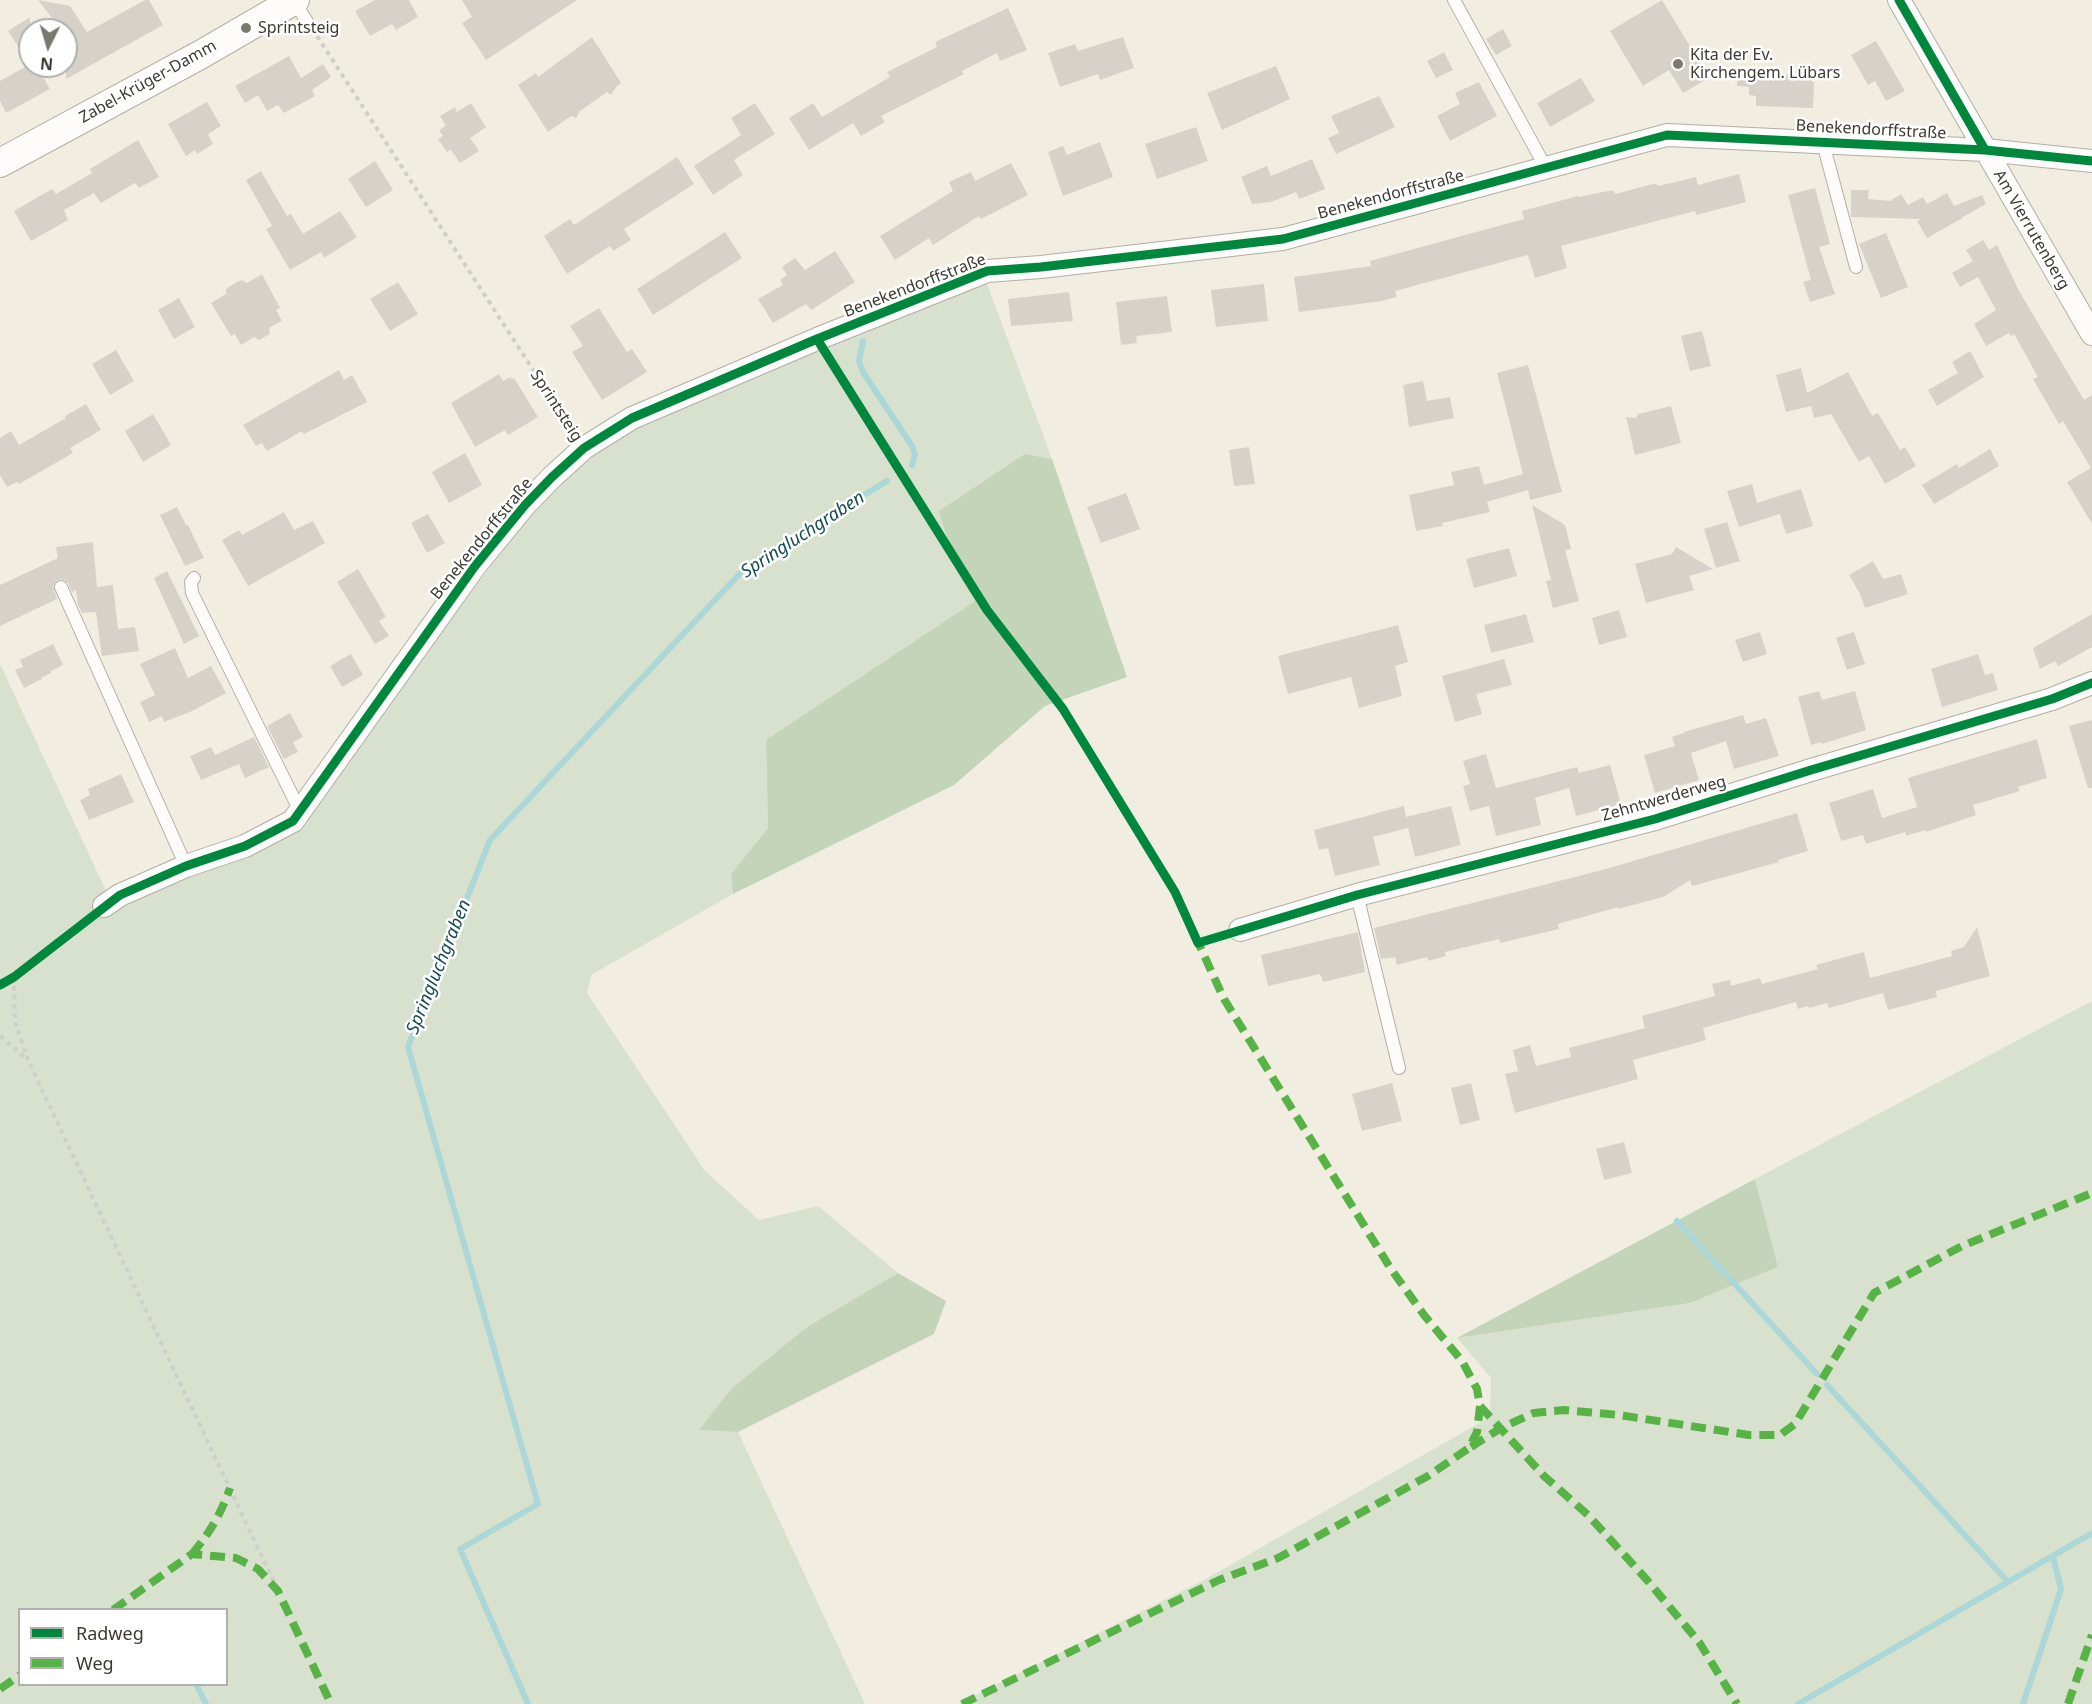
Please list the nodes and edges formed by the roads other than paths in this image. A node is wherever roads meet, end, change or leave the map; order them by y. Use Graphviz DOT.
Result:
graph roads {
  1 [pos="295,0"];
  2 [pos="1454,0"];
  3 [pos="1899,0"];
  4 [pos="309,25"];
  5 [pos="1822,143"];
  6 [pos="1985,150"];
  7 [pos="2092,161"];
  8 [pos="0,163"];
  9 [pos="1546,168"];
  10 [pos="1856,267"];
  11 [pos="2092,334"];
  12 [pos="194,578"];
  13 [pos="61,587"];
  14 [pos="2092,683"];
  15 [pos="300,812"];
  16 [pos="186,866"];
  17 [pos="1357,895"];
  18 [pos="104,906"];
  19 [pos="1240,930"];
  20 [pos="1399,1068"];
  1 -- 4 [label="lane"];
  1 -- 8 [label="street, Zabel-Krüger-Damm"];
  2 -- 9 [label="lane"];
  3 -- 6 [label="street, Am Vierrutenberg"];
  5 -- 6 [label="street, Benekendorffstraße"];
  5 -- 9 [label="street, Benekendorffstraße"];
  5 -- 10 [label="lane"];
  6 -- 7 [label="street, Benekendorffstraße"];
  6 -- 11 [label="street, Am Vierrutenberg"];
  9 -- 15 [label="street, Benekendorffstraße"];
  12 -- 15 [label="lane"];
  13 -- 16 [label="lane"];
  14 -- 17 [label="street, Zehntwerderweg"];
  15 -- 16 [label="street, Benekendorffstraße"];
  16 -- 18 [label="street, Benekendorffstraße"];
  17 -- 19 [label="street, Zehntwerderweg"];
  17 -- 20 [label="lane"];
}
